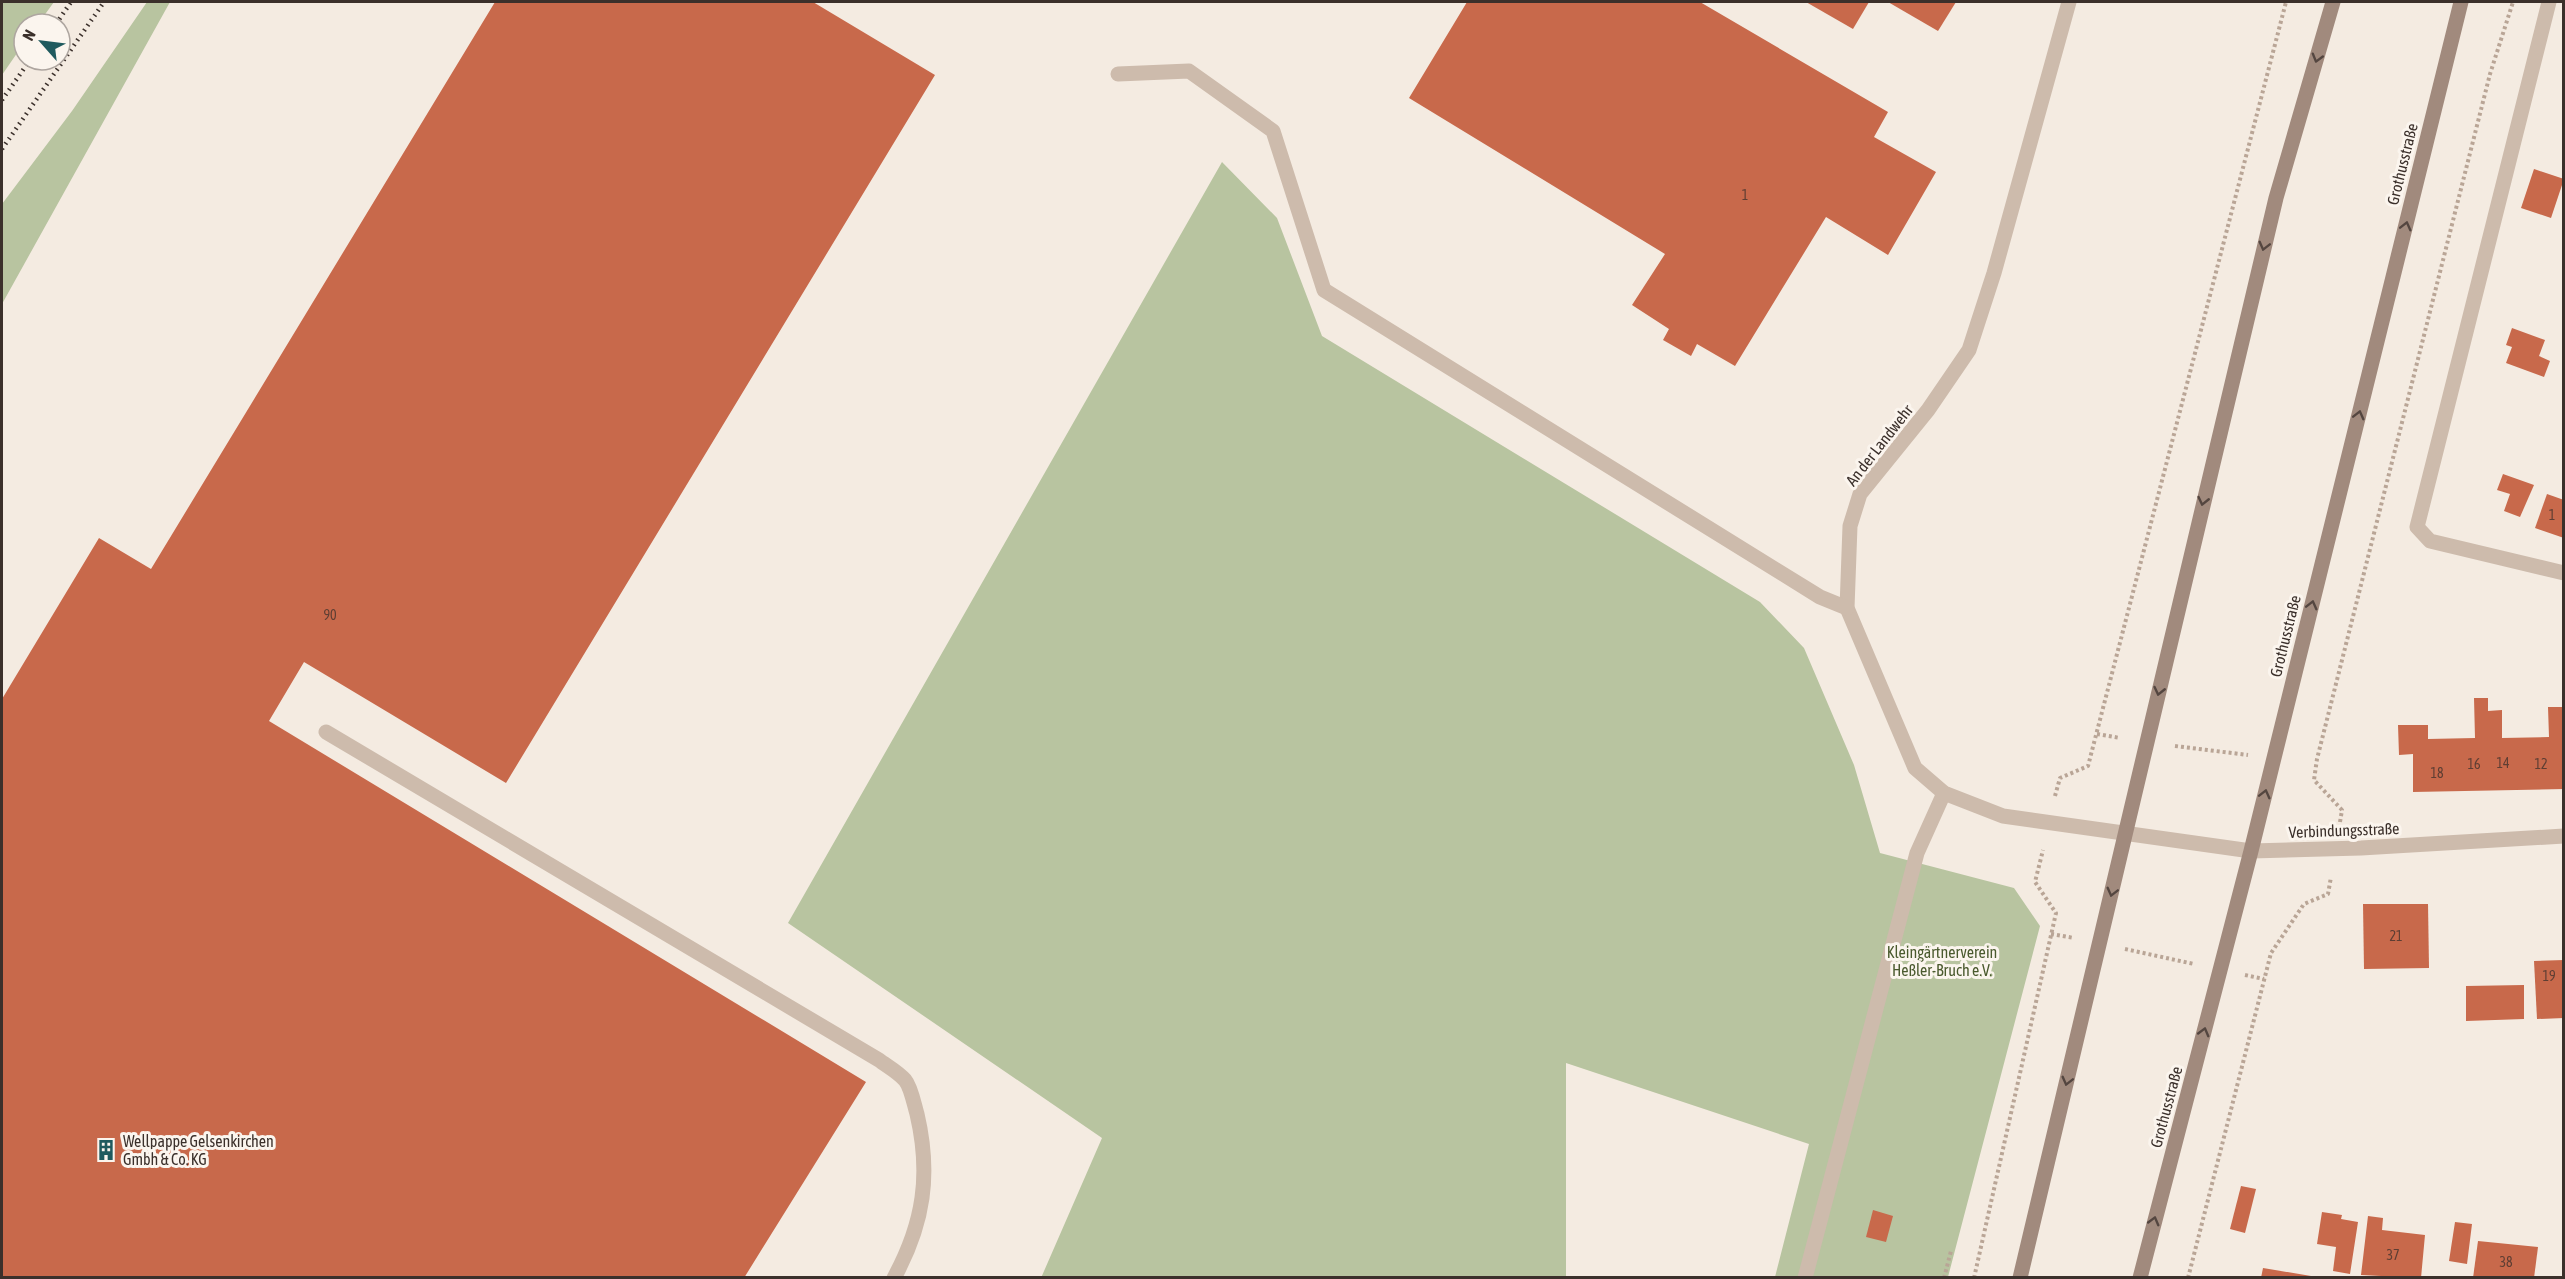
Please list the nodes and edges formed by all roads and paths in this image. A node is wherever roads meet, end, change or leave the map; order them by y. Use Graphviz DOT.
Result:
graph roads {
  1 [pos="2069,2"];
  2 [pos="2286,2"];
  3 [pos="2333,2"];
  4 [pos="2461,2"];
  5 [pos="2513,2"];
  6 [pos="2549,2"];
  7 [pos="1118,74"];
  8 [pos="2564,573"];
  9 [pos="1847,608"];
  10 [pos="326,732"];
  11 [pos="2097,734"];
  12 [pos="2122,738"];
  13 [pos="2187,748"];
  14 [pos="2248,755"];
  15 [pos="2308,759"];
  16 [pos="2317,759"];
  17 [pos="1944,793"];
  18 [pos="2054,800"];
  19 [pos="2341,815"];
  20 [pos="2126,835"];
  21 [pos="2564,836"];
  22 [pos="2251,851"];
  23 [pos="2037,870"];
  24 [pos="2331,879"];
  25 [pos="2051,934"];
  26 [pos="2075,939"];
  27 [pos="2118,948"];
  28 [pos="2177,960"];
  29 [pos="2242,975"];
  30 [pos="2264,979"];
  31 [pos="1951,1251"];
  32 [pos="894,1278"];
  33 [pos="1805,1278"];
  34 [pos="1944,1278"];
  35 [pos="1974,1278"];
  36 [pos="2020,1278"];
  37 [pos="2140,1278"];
  38 [pos="2188,1278"];
  1 -- 9 [label="street, An der Landwehr"];
  2 -- 11 [label="path"];
  3 -- 20 [label="main road, one-way"];
  22 -- 4 [label="main road, Grothusstraße, one-way"];
  5 -- 16 [label="path"];
  6 -- 8 [label="street"];
  7 -- 9 [label="street"];
  9 -- 17 [label="street, An der Landwehr"];
  10 -- 32 [label="street"];
  11 -- 12 [label="path"];
  11 -- 18 [label="path"];
  13 -- 14 [label="path"];
  15 -- 16 [label="path"];
  16 -- 19 [label="path"];
  17 -- 20 [label="street, An der Landwehr"];
  17 -- 33 [label="street"];
  20 -- 22 [label="street, Verbindungsstraße"];
  20 -- 36 [label="main road, one-way"];
  21 -- 22 [label="street, Verbindungsstraße"];
  37 -- 22 [label="main road, Grothusstraße, one-way"];
  23 -- 25 [label="path"];
  24 -- 30 [label="path"];
  25 -- 26 [label="path"];
  25 -- 35 [label="path"];
  27 -- 28 [label="path"];
  29 -- 30 [label="path"];
  30 -- 38 [label="path"];
  31 -- 34 [label="path"];
}
